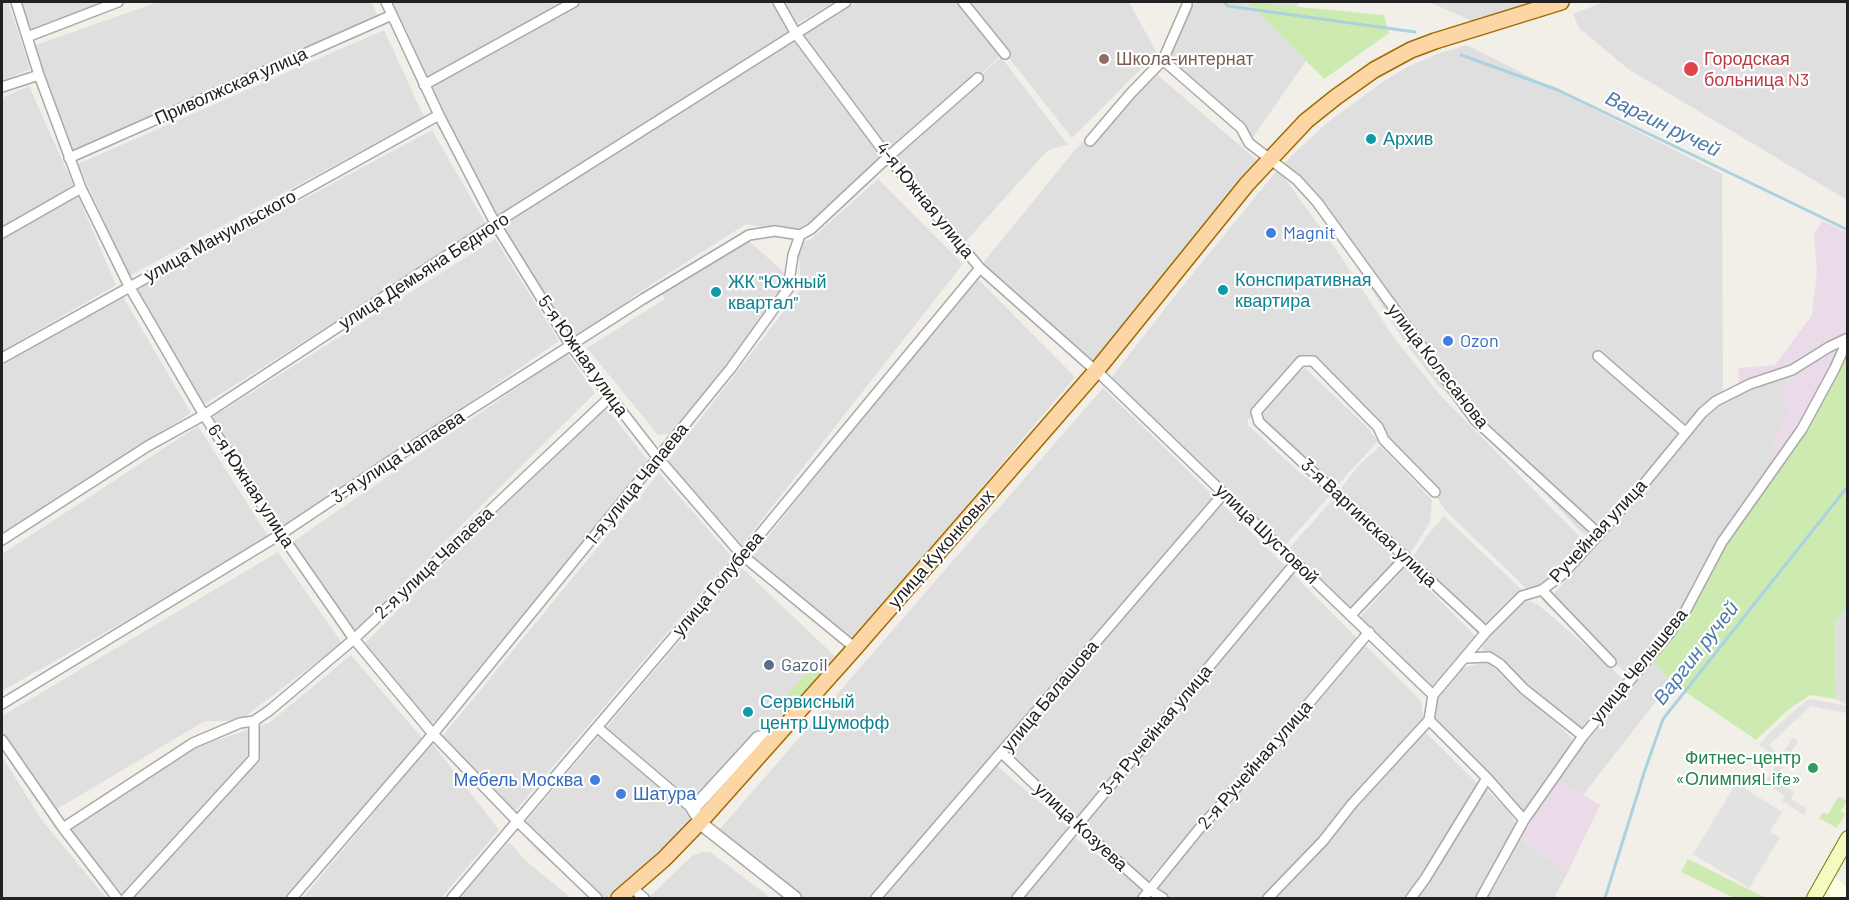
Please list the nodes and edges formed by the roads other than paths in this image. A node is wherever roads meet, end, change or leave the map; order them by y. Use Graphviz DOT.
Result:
graph roads {
  1 [pos="16,2"];
  2 [pos="118,2"];
  3 [pos="386,2"];
  4 [pos="574,2"];
  5 [pos="778,2"];
  6 [pos="846,2"];
  7 [pos="963,2"];
  8 [pos="1561,2"];
  9 [pos="1187,4"];
  10 [pos="392,15"];
  11 [pos="796,34"];
  12 [pos="27,38"];
  13 [pos="1005,54"];
  14 [pos="1163,60"];
  15 [pos="39,75"];
  16 [pos="978,78"];
  17 [pos="424,85"];
  18 [pos="2,87"];
  19 [pos="439,115"];
  20 [pos="1090,141"];
  21 [pos="888,157"];
  22 [pos="69,158"];
  23 [pos="1268,159"];
  24 [pos="81,188"];
  25 [pos="496,225"];
  26 [pos="2,233"];
  27 [pos="800,234"];
  28 [pos="980,268"];
  29 [pos="129,286"];
  30 [pos="1848,339"];
  31 [pos="571,346"];
  32 [pos="1598,356"];
  33 [pos="2,358"];
  34 [pos="1098,373"];
  35 [pos="609,398"];
  36 [pos="204,415"];
  37 [pos="1685,432"];
  38 [pos="658,458"];
  39 [pos="1434,492"];
  40 [pos="1224,493"];
  41 [pos="281,534"];
  42 [pos="1599,534"];
  43 [pos="2,540"];
  44 [pos="742,555"];
  45 [pos="1406,557"];
  46 [pos="1296,562"];
  47 [pos="1542,590"];
  48 [pos="1351,615"];
  49 [pos="1369,632"];
  50 [pos="1486,632"];
  51 [pos="354,639"];
  52 [pos="857,650"];
  53 [pos="1465,658"];
  54 [pos="1611,662"];
  55 [pos="1433,695"];
  56 [pos="2,704"];
  57 [pos="1429,720"];
  58 [pos="254,721"];
  59 [pos="598,728"];
  60 [pos="433,734"];
  61 [pos="1583,736"];
  62 [pos="2,740"];
  63 [pos="1002,753"];
  64 [pos="1487,778"];
  65 [pos="699,819"];
  66 [pos="1524,820"];
  67 [pos="518,822"];
  68 [pos="1077,825"];
  69 [pos="63,828"];
  70 [pos="1848,838"];
  71 [pos="1150,890"];
  72 [pos="637,896"];
  73 [pos="117,898"];
  74 [pos="126,898"];
  75 [pos="292,898"];
  76 [pos="452,898"];
  77 [pos="597,898"];
  78 [pos="619,898"];
  79 [pos="795,898"];
  80 [pos="876,898"];
  81 [pos="1017,898"];
  82 [pos="1143,898"];
  83 [pos="1163,898"];
  84 [pos="1268,898"];
  85 [pos="1411,898"];
  86 [pos="1481,898"];
  87 [pos="1814,898"];
  1 -- 12 [label="street, 6-я Южная улица"];
  2 -- 12 [label="street"];
  3 -- 10 [label="street, 5-я Южная улица"];
  4 -- 17 [label="street"];
  5 -- 11 [label="street, 4-я Южная улица"];
  6 -- 11 [label="street, улица Демьяна Бедного"];
  7 -- 13 [label="street"];
  8 -- 23 [label="main road, улица Куконковых"];
  9 -- 14 [label="street"];
  10 -- 17 [label="street, 5-я Южная улица"];
  10 -- 22 [label="street, Приволжская улица"];
  11 -- 21 [label="street, 4-я Южная улица"];
  11 -- 25 [label="street, улица Демьяна Бедного"];
  12 -- 15 [label="street, 6-я Южная улица"];
  14 -- 20 [label="street"];
  14 -- 23 [label="street, улица Колесанова"];
  15 -- 18 [label="street"];
  15 -- 22 [label="street, 6-я Южная улица"];
  16 -- 21 [label="street"];
  17 -- 19 [label="street, 5-я Южная улица"];
  19 -- 25 [label="street, 5-я Южная улица"];
  19 -- 29 [label="street, улица Мануильского"];
  21 -- 27 [label="street"];
  21 -- 28 [label="street, 4-я Южная улица"];
  22 -- 24 [label="street, 6-я Южная улица"];
  23 -- 34 [label="main road, улица Куконковых"];
  23 -- 42 [label="street, улица Колесанова"];
  24 -- 26 [label="street"];
  24 -- 29 [label="street, 6-я Южная улица"];
  25 -- 31 [label="street, 5-я Южная улица"];
  25 -- 36 [label="street, улица Демьяна Бедного"];
  27 -- 31 [label="street, 3-я улица Чапаева"];
  27 -- 38 [label="street, 1-я улица Чапаева"];
  28 -- 34 [label="street, 4-я Южная улица"];
  28 -- 44 [label="street, улица Голубева"];
  29 -- 33 [label="street, улица Мануильского"];
  29 -- 36 [label="street, 6-я Южная улица"];
  30 -- 37 [label="street, Ручейная улица"];
  30 -- 61 [label="street, улица Челышева"];
  31 -- 35 [label="street, 5-я Южная улица"];
  31 -- 41 [label="street, 3-я улица Чапаева"];
  32 -- 37 [label="street"];
  34 -- 40 [label="street, улица Шустовой"];
  34 -- 52 [label="main road, улица Куконковых"];
  35 -- 38 [label="street, 5-я Южная улица"];
  35 -- 51 [label="street, 2-я улица Чапаева"];
  36 -- 41 [label="street, 6-я Южная улица"];
  36 -- 43 [label="street, улица Демьяна Бедного"];
  37 -- 42 [label="street, Ручейная улица"];
  38 -- 44 [label="street, 5-я Южная улица"];
  38 -- 60 [label="street, 1-я улица Чапаева"];
  39 -- 45 [label="street, 3-я Варгинская улица"];
  40 -- 46 [label="street, улица Шустовой"];
  40 -- 63 [label="street, улица Балашова"];
  41 -- 51 [label="street, 6-я Южная улица"];
  41 -- 56 [label="street, 3-я улица Чапаева"];
  42 -- 47 [label="street, Ручейная улица"];
  44 -- 52 [label="street, 5-я Южная улица"];
  44 -- 59 [label="street, улица Голубева"];
  45 -- 48 [label="street"];
  45 -- 50 [label="street, 3-я Варгинская улица"];
  46 -- 48 [label="street, улица Шустовой"];
  46 -- 68 [label="street, 3-я Ручейная улица"];
  47 -- 50 [label="street, Ручейная улица"];
  47 -- 54 [label="street"];
  48 -- 49 [label="street, улица Шустовой"];
  49 -- 55 [label="street, улица Шустовой"];
  49 -- 71 [label="street, 2-я Ручейная улица"];
  50 -- 53 [label="street, Ручейная улица"];
  51 -- 58 [label="street, 2-я улица Чапаева"];
  51 -- 60 [label="street, 6-я Южная улица"];
  52 -- 65 [label="main road, улица Куконковых"];
  52 -- 65 [label="main road, улица Куконковых"];
  53 -- 55 [label="street, Ручейная улица"];
  53 -- 61 [label="street"];
  55 -- 57 [label="street"];
  57 -- 64 [label="street"];
  57 -- 84 [label="street"];
  58 -- 69 [label="street, 2-я улица Чапаева"];
  58 -- 74 [label="street"];
  59 -- 65 [label="street"];
  59 -- 67 [label="street, улица Голубева"];
  60 -- 67 [label="street, 6-я Южная улица"];
  60 -- 75 [label="street, 1-я улица Чапаева"];
  61 -- 66 [label="street, улица Челышева"];
  62 -- 69 [label="street"];
  63 -- 68 [label="street, улица Козуева"];
  63 -- 80 [label="street, улица Балашова"];
  64 -- 66 [label="street"];
  64 -- 85 [label="street"];
  65 -- 72 [label="main road, улица Куконковых"];
  65 -- 78 [label="main road, улица Куконковых"];
  65 -- 79 [label="street"];
  66 -- 86 [label="street, улица Челышева"];
  67 -- 76 [label="street, улица Голубева"];
  67 -- 77 [label="street, 6-я Южная улица"];
  68 -- 71 [label="street, улица Козуева"];
  68 -- 81 [label="street, 3-я Ручейная улица"];
  69 -- 73 [label="street"];
  70 -- 87 [label="main road"];
  71 -- 82 [label="street, 2-я Ручейная улица"];
  71 -- 83 [label="street, улица Козуева"];
}
